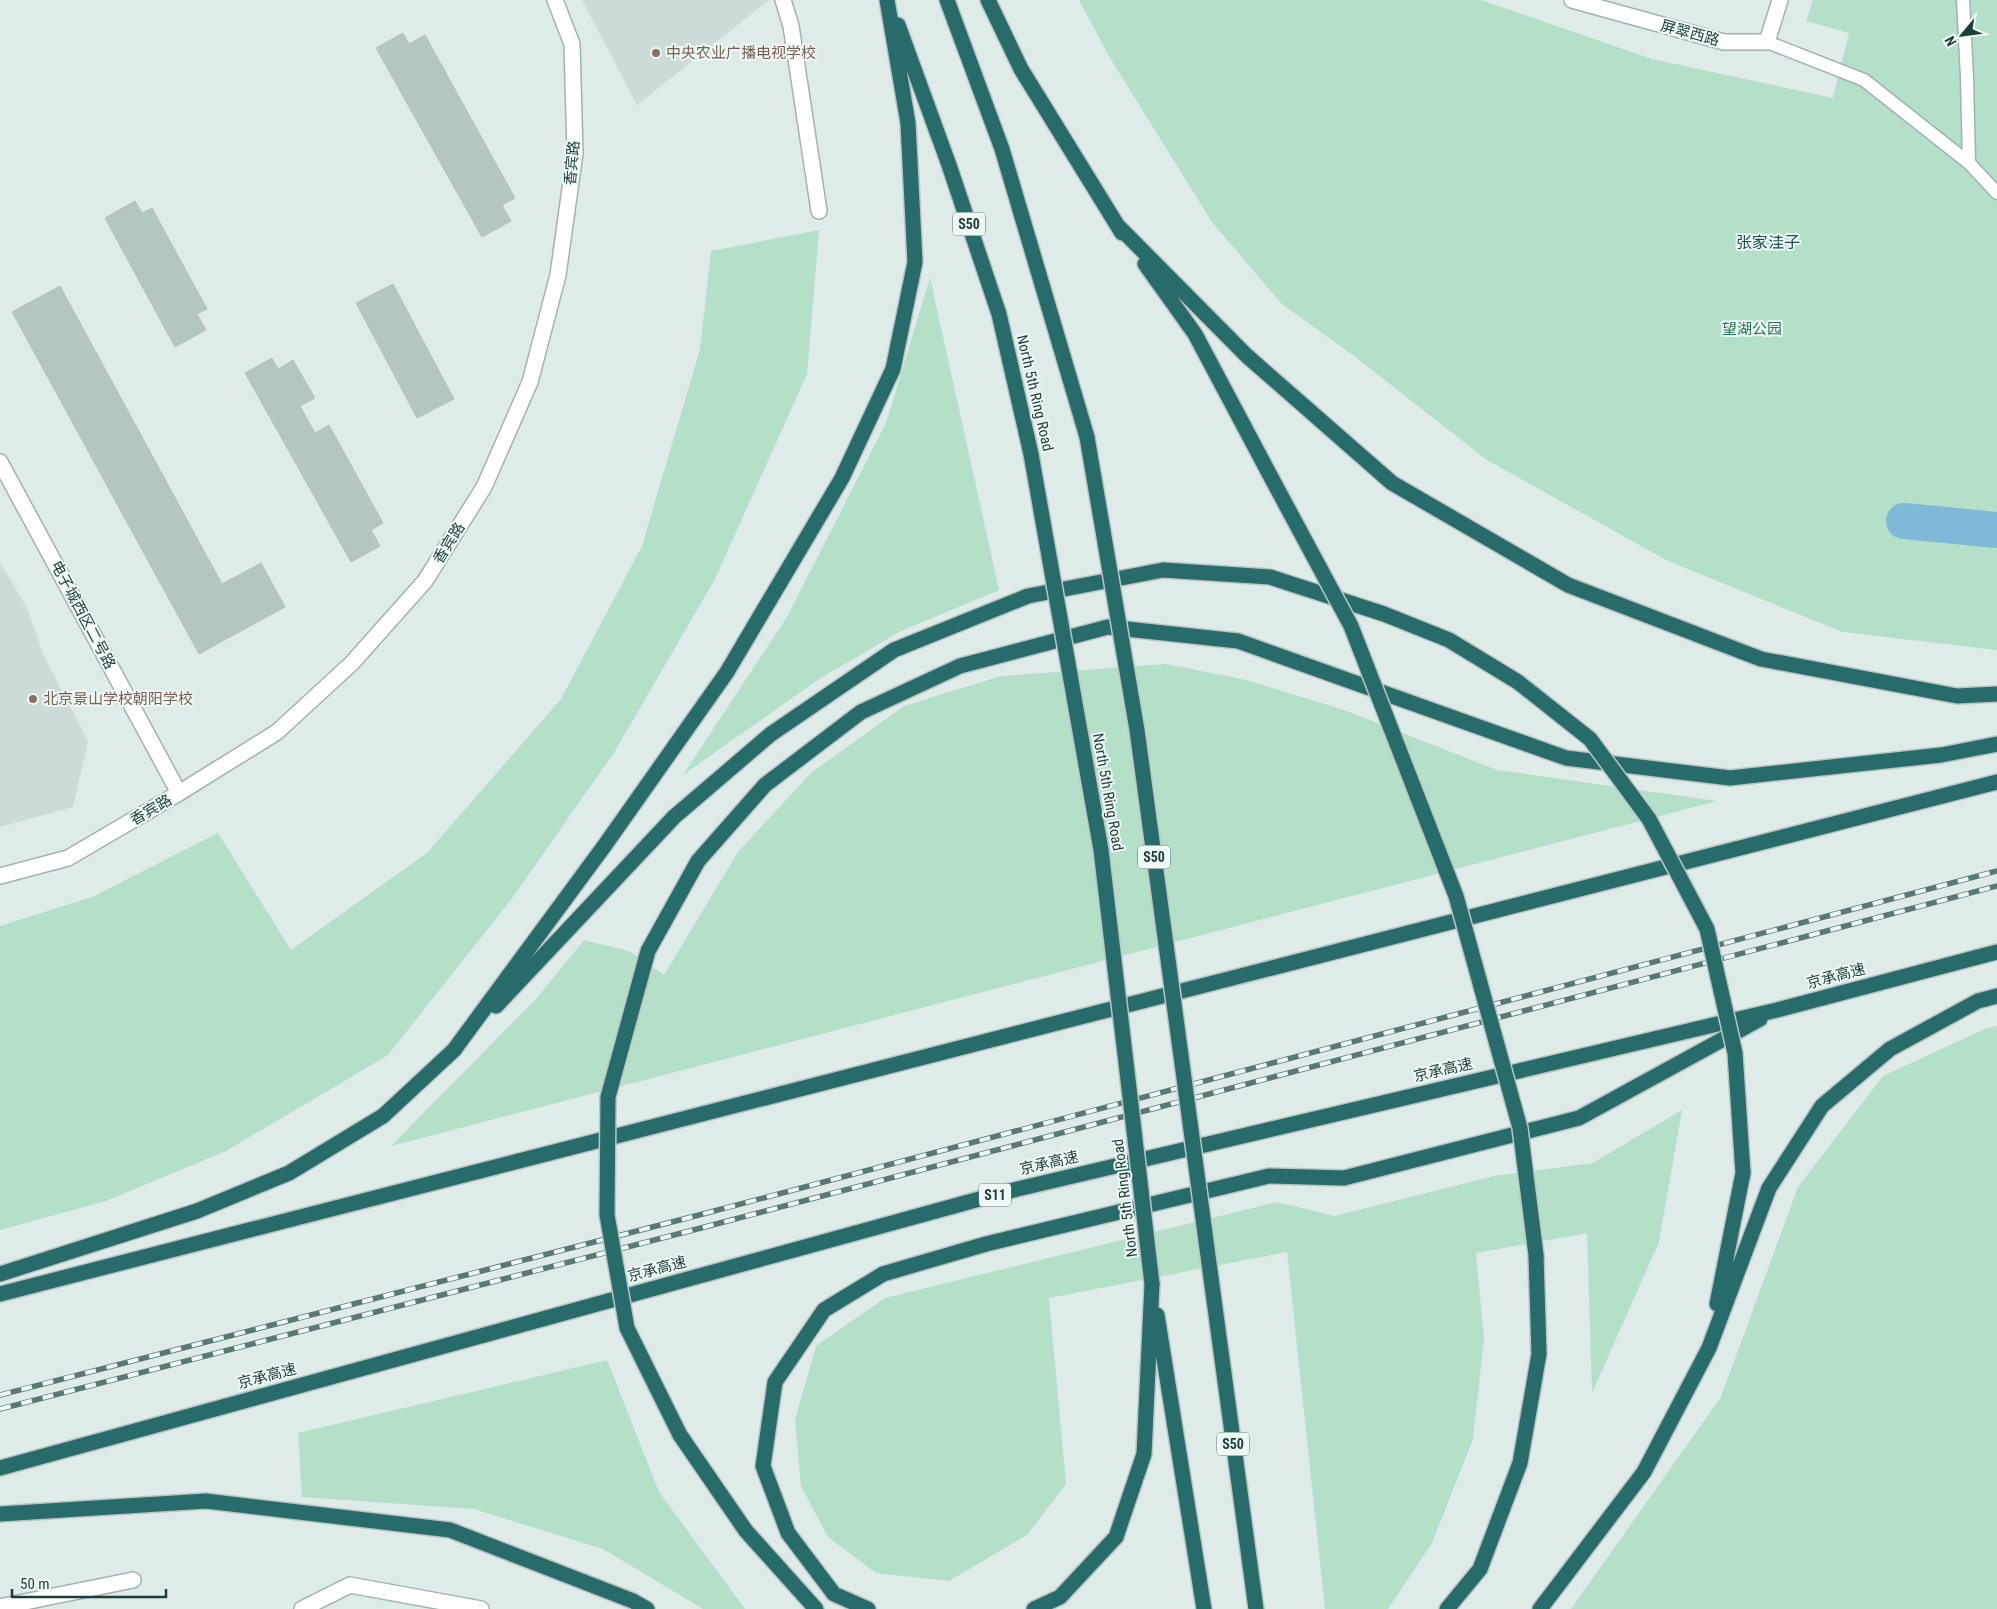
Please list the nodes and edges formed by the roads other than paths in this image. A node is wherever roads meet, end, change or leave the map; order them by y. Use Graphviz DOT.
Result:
graph roads {
  1 [pos="555,0"];
  2 [pos="783,0"];
  3 [pos="888,0"];
  4 [pos="947,0"];
  5 [pos="988,0"];
  6 [pos="1572,0"];
  7 [pos="1780,0"];
  8 [pos="1963,0"];
  9 [pos="1767,42"];
  10 [pos="1969,163"];
  11 [pos="1997,193"];
  12 [pos="819,211"];
  13 [pos="1118,226"];
  14 [pos="0,462"];
  15 [pos="1997,694"];
  16 [pos="1997,744"];
  17 [pos="1997,782"];
  18 [pos="179,793"];
  19 [pos="0,876"];
  20 [pos="1997,952"];
  21 [pos="1997,996"];
  22 [pos="1777,1010"];
  23 [pos="454,1050"];
  24 [pos="0,1274"];
  25 [pos="1152,1284"];
  26 [pos="0,1294"];
  27 [pos="1709,1348"];
  28 [pos="0,1468"];
  29 [pos="0,1514"];
  30 [pos="133,1580"];
  31 [pos="0,1607"];
  32 [pos="302,1609"];
  33 [pos="481,1609"];
  34 [pos="647,1609"];
  35 [pos="816,1609"];
  36 [pos="868,1609"];
  37 [pos="1034,1609"];
  38 [pos="1204,1609"];
  39 [pos="1256,1609"];
  40 [pos="1447,1609"];
  41 [pos="1540,1609"];
  1 -- 18 [label="street, 香宾路"];
  2 -- 12 [label="street"];
  3 -- 23 [label="highway"];
  3 -- 25 [label="highway, North 5th Ring Road / S50, bridge"];
  4 -- 39 [label="highway, S50, bridge"];
  5 -- 13 [label="highway"];
  6 -- 9 [label="street, 屏翠西路"];
  7 -- 9 [label="street"];
  8 -- 10 [label="lane"];
  9 -- 10 [label="lane"];
  10 -- 11 [label="lane"];
  13 -- 15 [label="highway"];
  13 -- 40 [label="highway, bridge"];
  14 -- 18 [label="street, 电子城西区二号路"];
  16 -- 35 [label="highway, bridge"];
  17 -- 26 [label="highway"];
  18 -- 19 [label="street, 香宾路"];
  20 -- 22 [label="highway, 京承高速 / S11"];
  21 -- 27 [label="highway"];
  22 -- 28 [label="highway, 京承高速 / S11"];
  22 -- 36 [label="highway"];
  23 -- 24 [label="highway"];
  23 -- 27 [label="highway, bridge"];
  25 -- 37 [label="highway"];
  25 -- 38 [label="highway, North 5th Ring Road / S50"];
  27 -- 41 [label="highway"];
  29 -- 34 [label="highway"];
  30 -- 31 [label="street"];
  32 -- 33 [label="street"];
}
